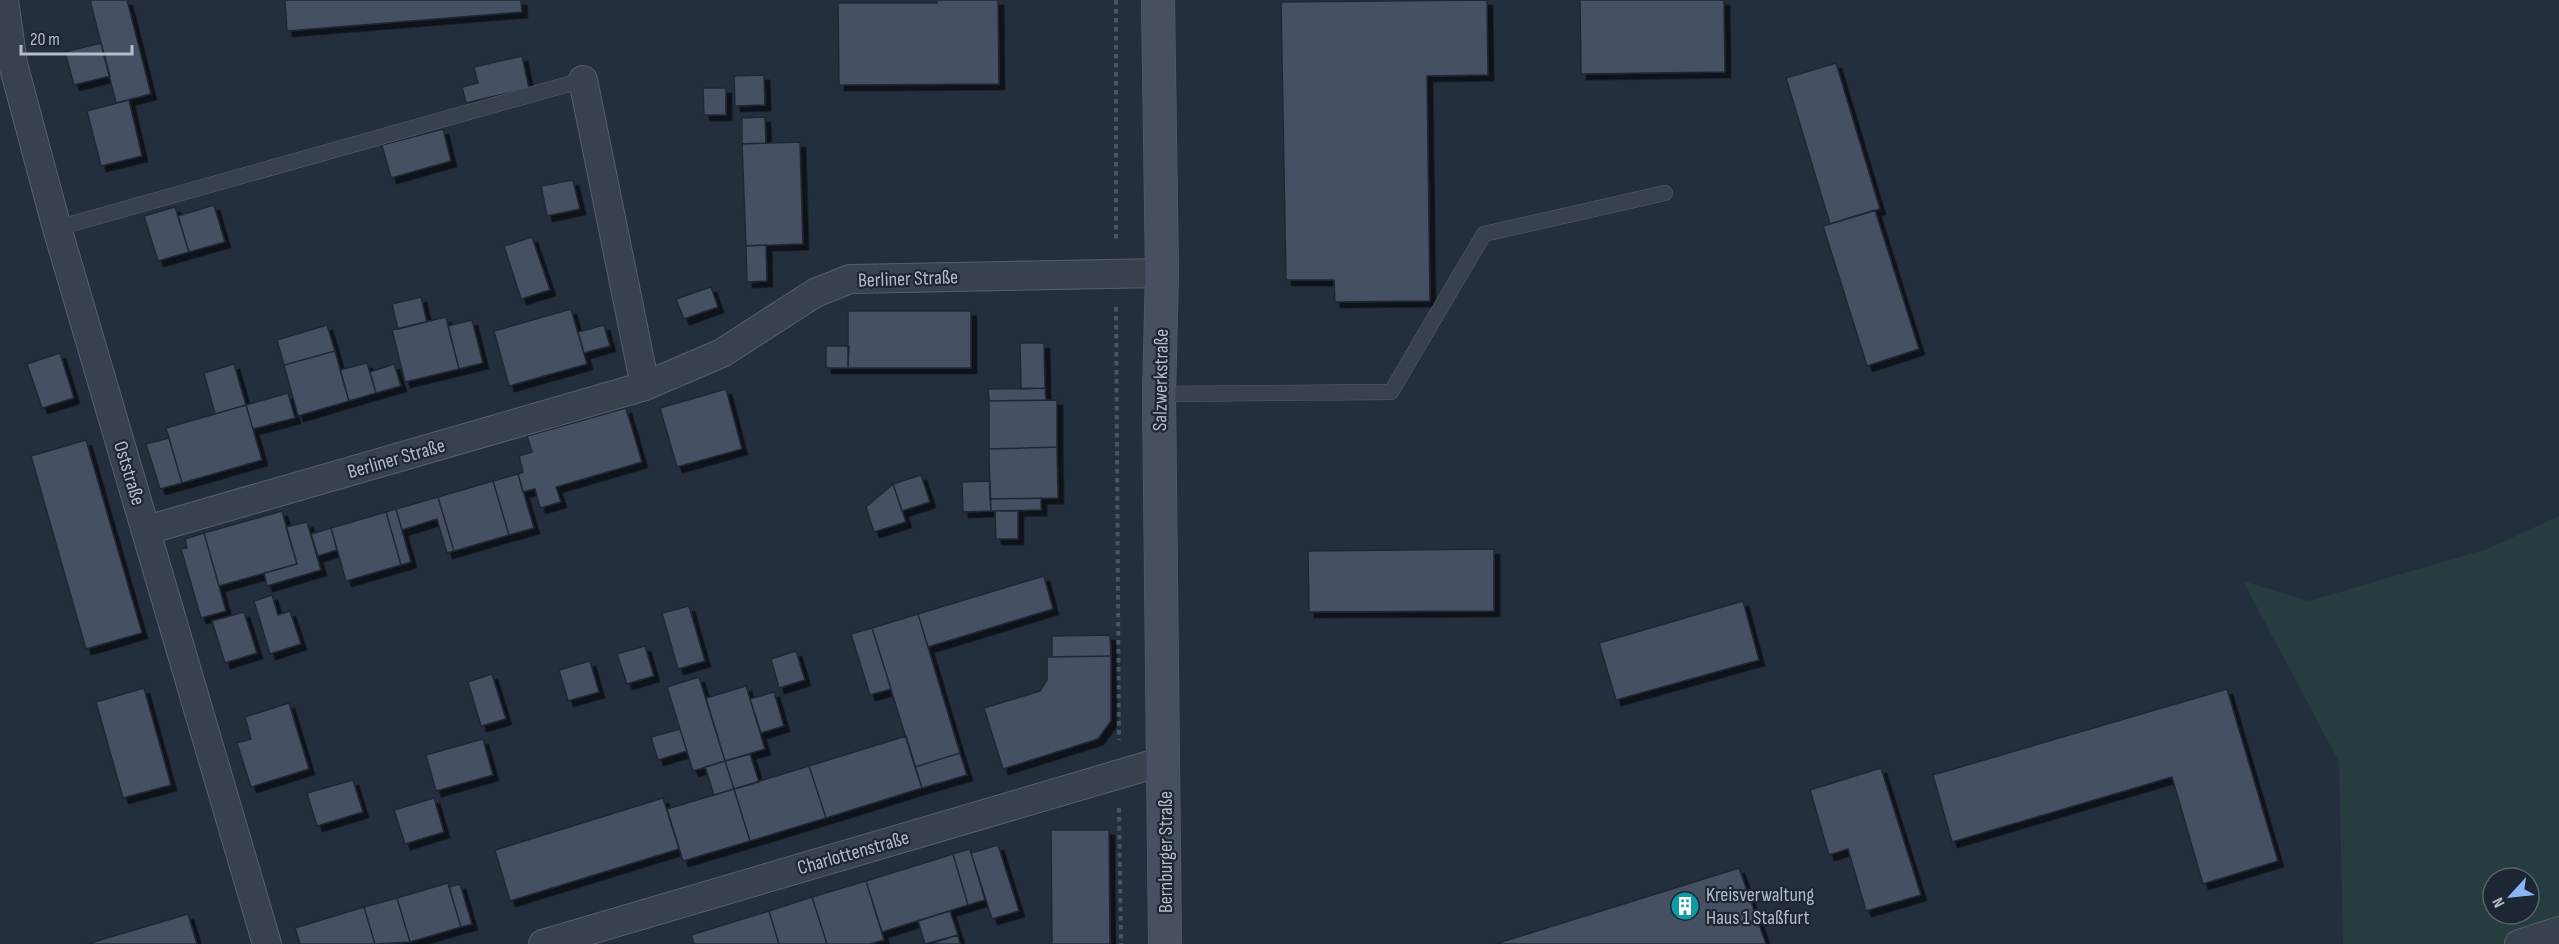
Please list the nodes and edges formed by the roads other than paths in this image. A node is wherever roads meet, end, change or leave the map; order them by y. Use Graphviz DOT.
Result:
graph roads {
  1 [pos="4,0"];
  2 [pos="1158,0"];
  3 [pos="7,65"];
  4 [pos="583,80"];
  5 [pos="1665,193"];
  6 [pos="57,228"];
  7 [pos="1162,273"];
  8 [pos="645,386"];
  9 [pos="1159,394"];
  10 [pos="147,530"];
  11 [pos="1164,761"];
  12 [pos="2559,931"];
  13 [pos="267,944"];
  14 [pos="543,944"];
  15 [pos="1165,944"];
  16 [pos="2519,944"];
  1 -- 3 [label="street, Oststraße"];
  2 -- 7 [label="main road, Salzwerkstraße"];
  3 -- 6 [label="street, Oststraße"];
  4 -- 6 [label="lane"];
  4 -- 8 [label="street"];
  5 -- 9 [label="lane"];
  6 -- 10 [label="street, Oststraße"];
  7 -- 8 [label="street, Berliner Straße"];
  7 -- 9 [label="main road, Salzwerkstraße"];
  8 -- 10 [label="street, Berliner Straße"];
  9 -- 11 [label="main road, Salzwerkstraße"];
  10 -- 13 [label="street, Oststraße"];
  11 -- 14 [label="street, Charlottenstraße"];
  11 -- 15 [label="main road, Bernburger Straße"];
  12 -- 16 [label="street"];
}
